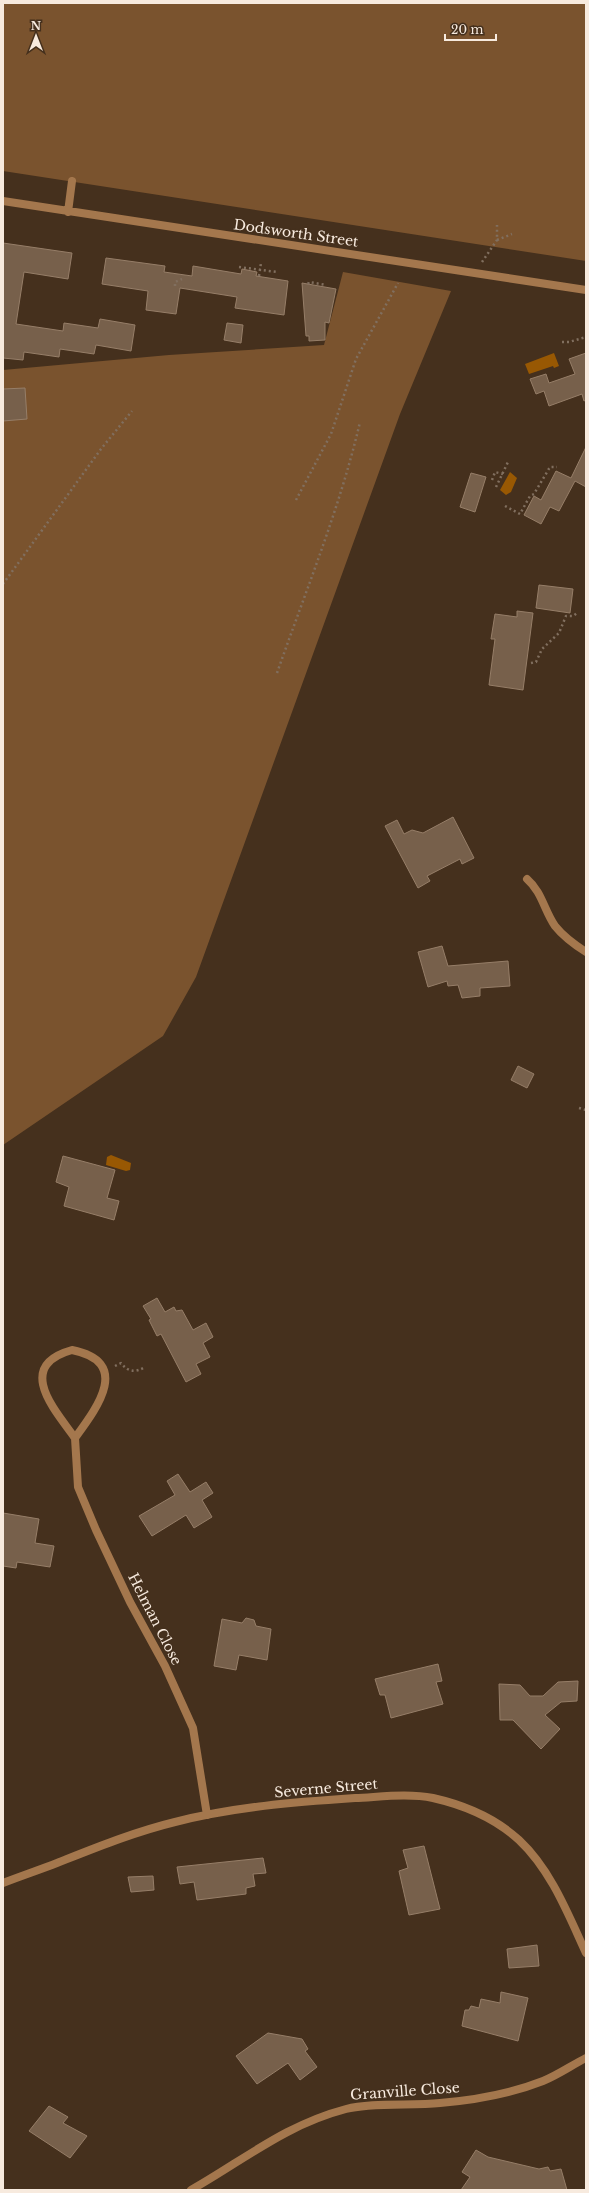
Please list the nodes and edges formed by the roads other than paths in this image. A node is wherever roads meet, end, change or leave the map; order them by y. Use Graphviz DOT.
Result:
graph roads {
  1 [pos="72,181"];
  2 [pos="3,201"];
  3 [pos="68,212"];
  4 [pos="586,290"];
  5 [pos="527,878"];
  6 [pos="586,952"];
  7 [pos="74,1438"];
  8 [pos="207,1815"];
  9 [pos="3,1883"];
  10 [pos="586,1953"];
  11 [pos="586,2058"];
  12 [pos="190,2190"];
  1 -- 3 [label="street"];
  2 -- 3 [label="street, Dodsworth Street"];
  3 -- 4 [label="street, Dodsworth Street"];
  5 -- 6 [label="street"];
  7 -- 7 [label="street"];
  7 -- 8 [label="street, Helman Close"];
  8 -- 9 [label="street, Severne Street"];
  8 -- 10 [label="street, Severne Street"];
  11 -- 12 [label="street, Granville Close"];
}
